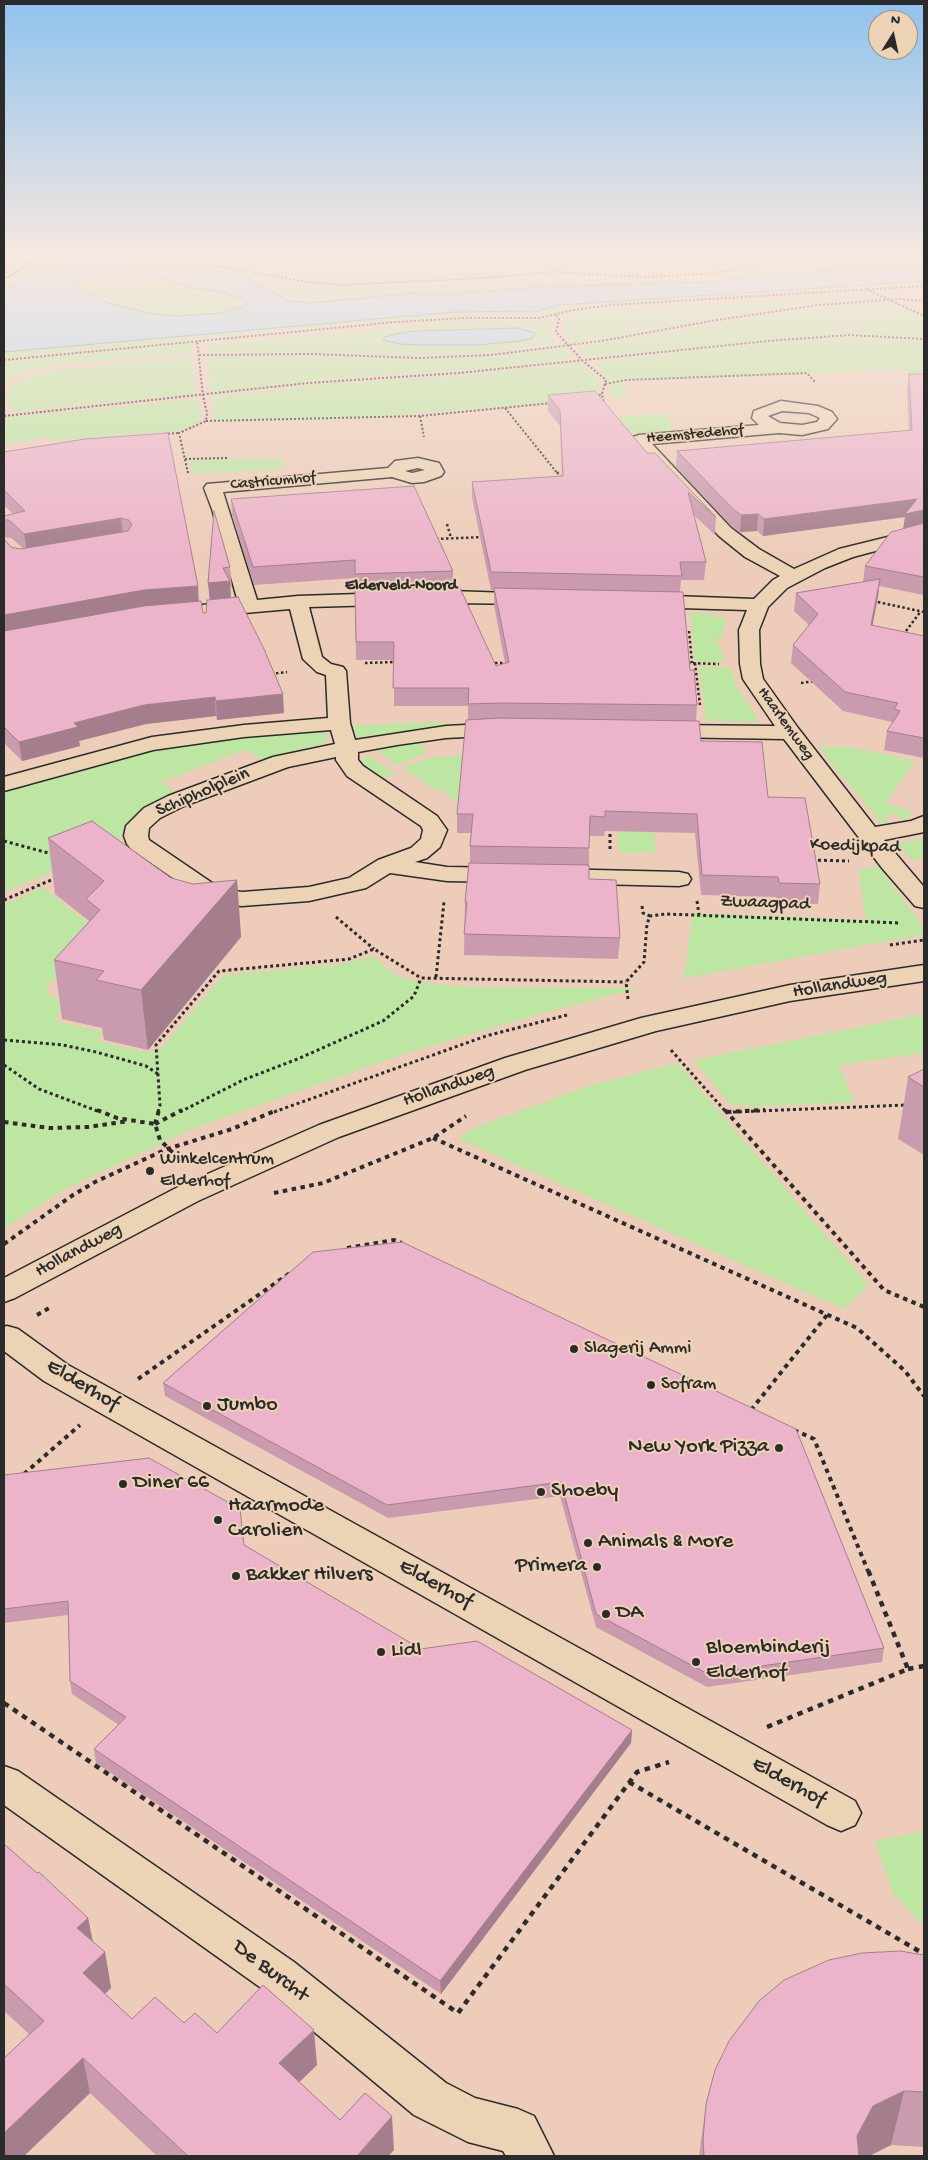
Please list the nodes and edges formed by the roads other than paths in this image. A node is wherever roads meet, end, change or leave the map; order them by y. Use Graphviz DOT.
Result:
graph roads {
  1 [pos="600,399"];
  2 [pos="779,428"];
  3 [pos="639,440"];
  4 [pos="396,472"];
  5 [pos="924,533"];
  6 [pos="914,545"];
  7 [pos="794,576"];
  8 [pos="550,599"];
  9 [pos="633,600"];
  10 [pos="298,602"];
  11 [pos="759,605"];
  12 [pos="249,606"];
  13 [pos="146,616"];
  14 [pos="339,723"];
  15 [pos="526,730"];
  16 [pos="647,731"];
  17 [pos="790,733"];
  18 [pos="347,748"];
  19 [pos="4,784"];
  20 [pos="924,823"];
  21 [pos="870,835"];
  22 [pos="386,865"];
  23 [pos="678,879"];
  24 [pos="924,901"];
  25 [pos="924,973"];
  26 [pos="4,1291"];
  27 [pos="7,1337"];
  28 [pos="4,1782"];
  29 [pos="841,1813"];
  30 [pos="531,2156"];
  1 -- 3 [label="street"];
  2 -- 3 [label="street, Heemstedehof"];
  3 -- 7 [label="street, Heemstedehof"];
  4 -- 12 [label="street, Castricumhof"];
  5 -- 6 [label="street, Haarlemweg"];
  6 -- 7 [label="street, Haarlemweg"];
  7 -- 11 [label="street, Haarlemweg"];
  8 -- 10 [label="street"];
  9 -- 11 [label="street"];
  10 -- 12 [label="street"];
  10 -- 14 [label="street"];
  11 -- 17 [label="street, Haarlemweg"];
  12 -- 13 [label="street"];
  14 -- 18 [label="street"];
  14 -- 19 [label="street"];
  15 -- 18 [label="street, Schipholplein"];
  16 -- 17 [label="street"];
  17 -- 21 [label="street, Haarlemweg"];
  18 -- 22 [label="street, Schipholplein"];
  18 -- 22 [label="street, Schipholplein"];
  20 -- 21 [label="street"];
  21 -- 24 [label="street, Haarlemweg"];
  22 -- 23 [label="street"];
  25 -- 26 [label="street, Hollandweg"];
  27 -- 29 [label="street, Elderhof"];
  28 -- 30 [label="street, De Burcht"];
}
